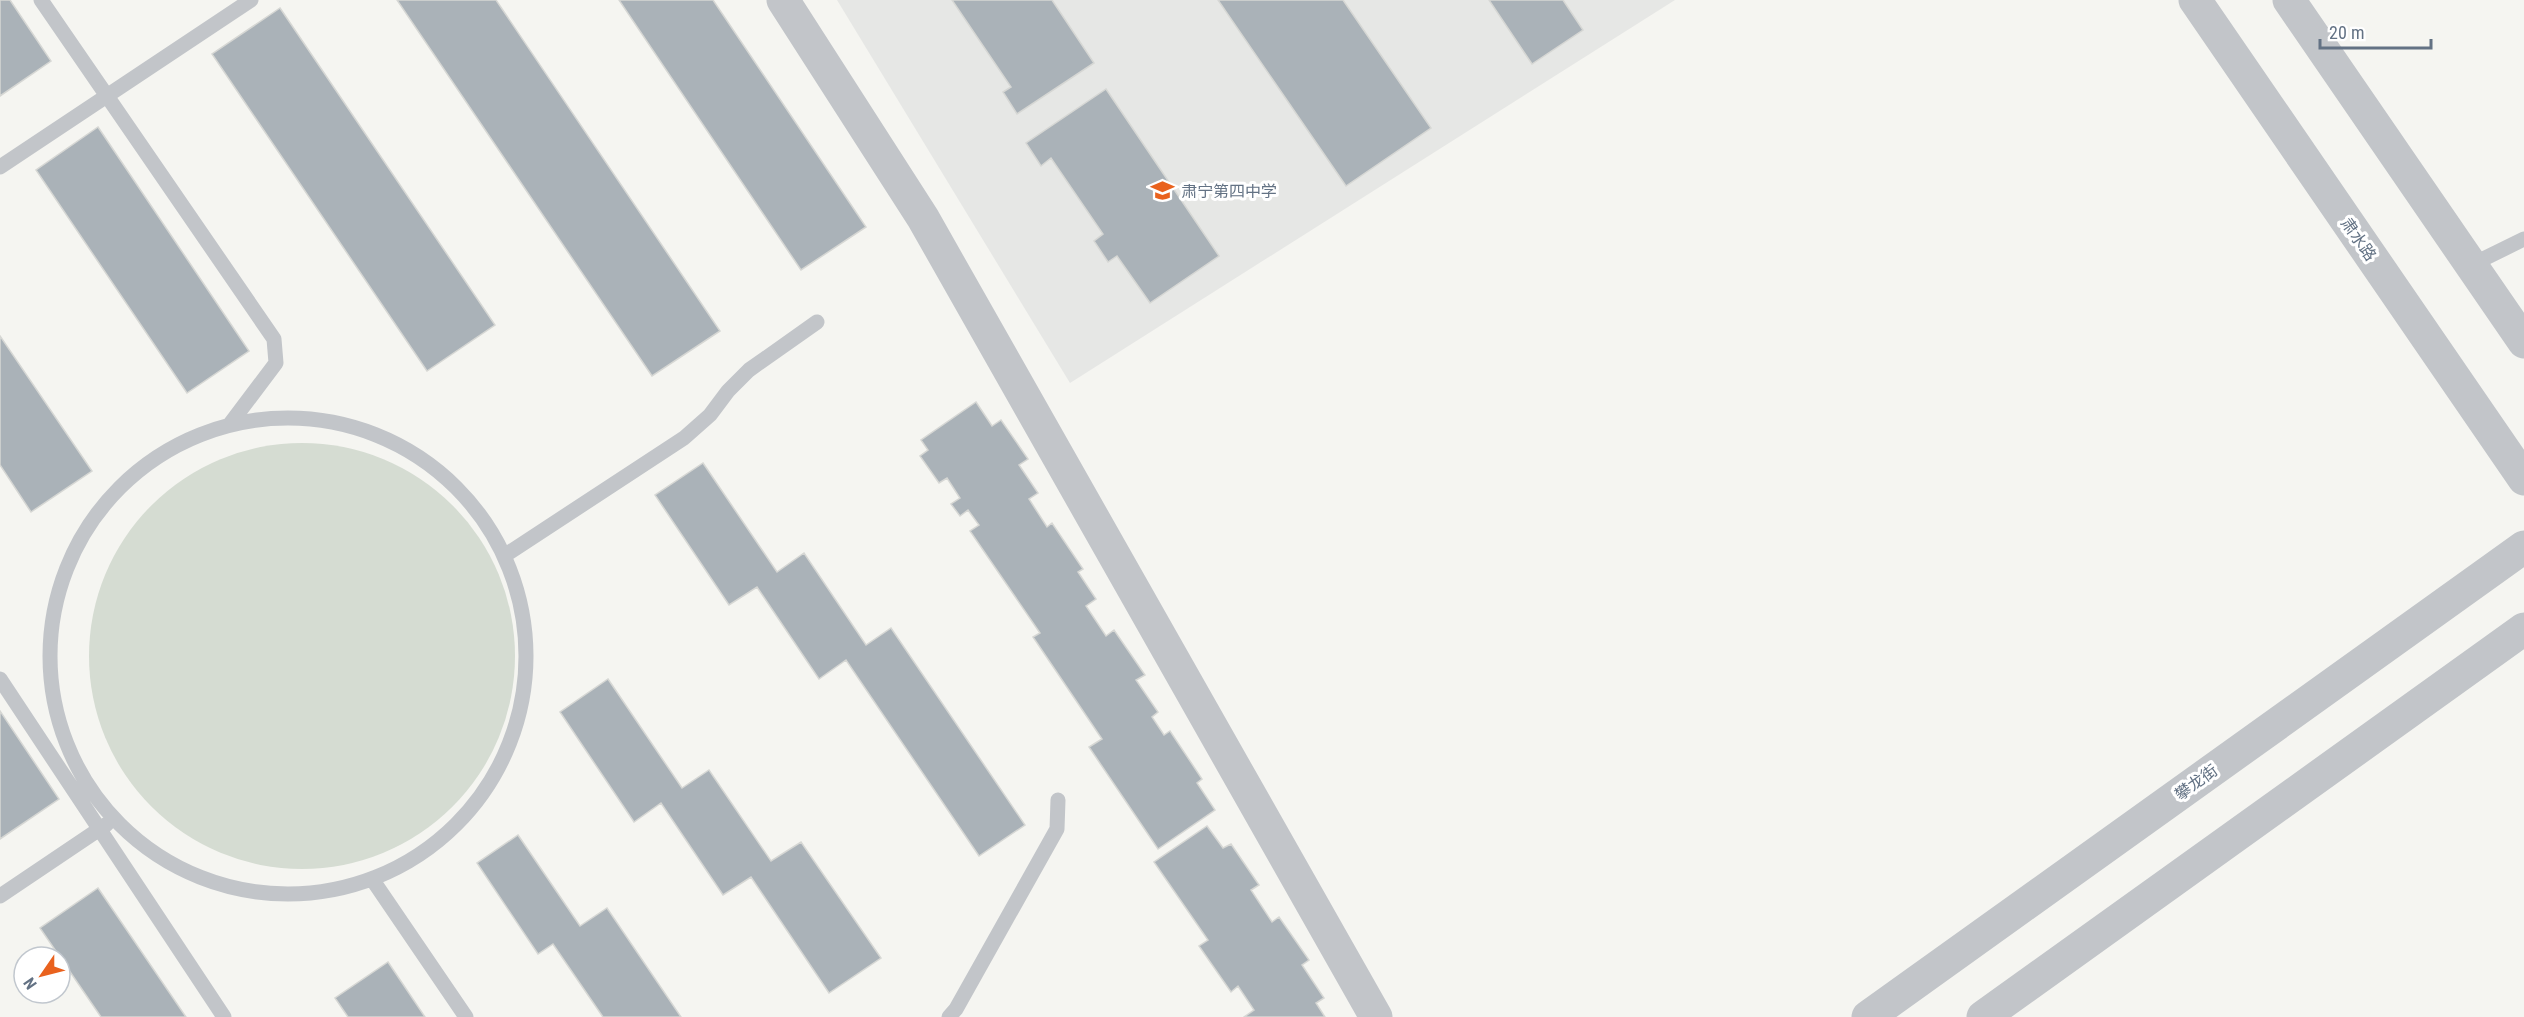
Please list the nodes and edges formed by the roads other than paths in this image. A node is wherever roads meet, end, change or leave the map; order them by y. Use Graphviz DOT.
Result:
graph roads {
  1 [pos="41,0"];
  2 [pos="251,0"];
  3 [pos="783,0"];
  4 [pos="2195,0"];
  5 [pos="2289,0"];
  6 [pos="107,96"];
  7 [pos="0,167"];
  8 [pos="2524,239"];
  9 [pos="2471,265"];
  10 [pos="817,322"];
  11 [pos="2524,342"];
  12 [pos="230,424"];
  13 [pos="2524,479"];
  14 [pos="2524,547"];
  15 [pos="504,556"];
  16 [pos="2524,629"];
  17 [pos="0,679"];
  18 [pos="1058,800"];
  19 [pos="115,819"];
  20 [pos="99,829"];
  21 [pos="372,879"];
  22 [pos="0,896"];
  23 [pos="224,1017"];
  24 [pos="466,1017"];
  25 [pos="949,1017"];
  26 [pos="1376,1017"];
  27 [pos="1868,1017"];
  28 [pos="1983,1017"];
  1 -- 6 [label="lane"];
  2 -- 6 [label="lane"];
  3 -- 26 [label="street"];
  4 -- 13 [label="street, 肃水路"];
  5 -- 9 [label="street"];
  6 -- 7 [label="lane"];
  6 -- 12 [label="lane"];
  8 -- 9 [label="lane"];
  9 -- 11 [label="street"];
  10 -- 15 [label="lane"];
  12 -- 15 [label="lane"];
  12 -- 19 [label="lane"];
  14 -- 27 [label="street, 攀龙街"];
  15 -- 21 [label="lane"];
  16 -- 28 [label="street"];
  17 -- 20 [label="lane"];
  18 -- 25 [label="lane"];
  19 -- 20 [label="lane"];
  19 -- 21 [label="lane"];
  20 -- 22 [label="lane"];
  20 -- 23 [label="lane"];
  21 -- 24 [label="lane"];
}
